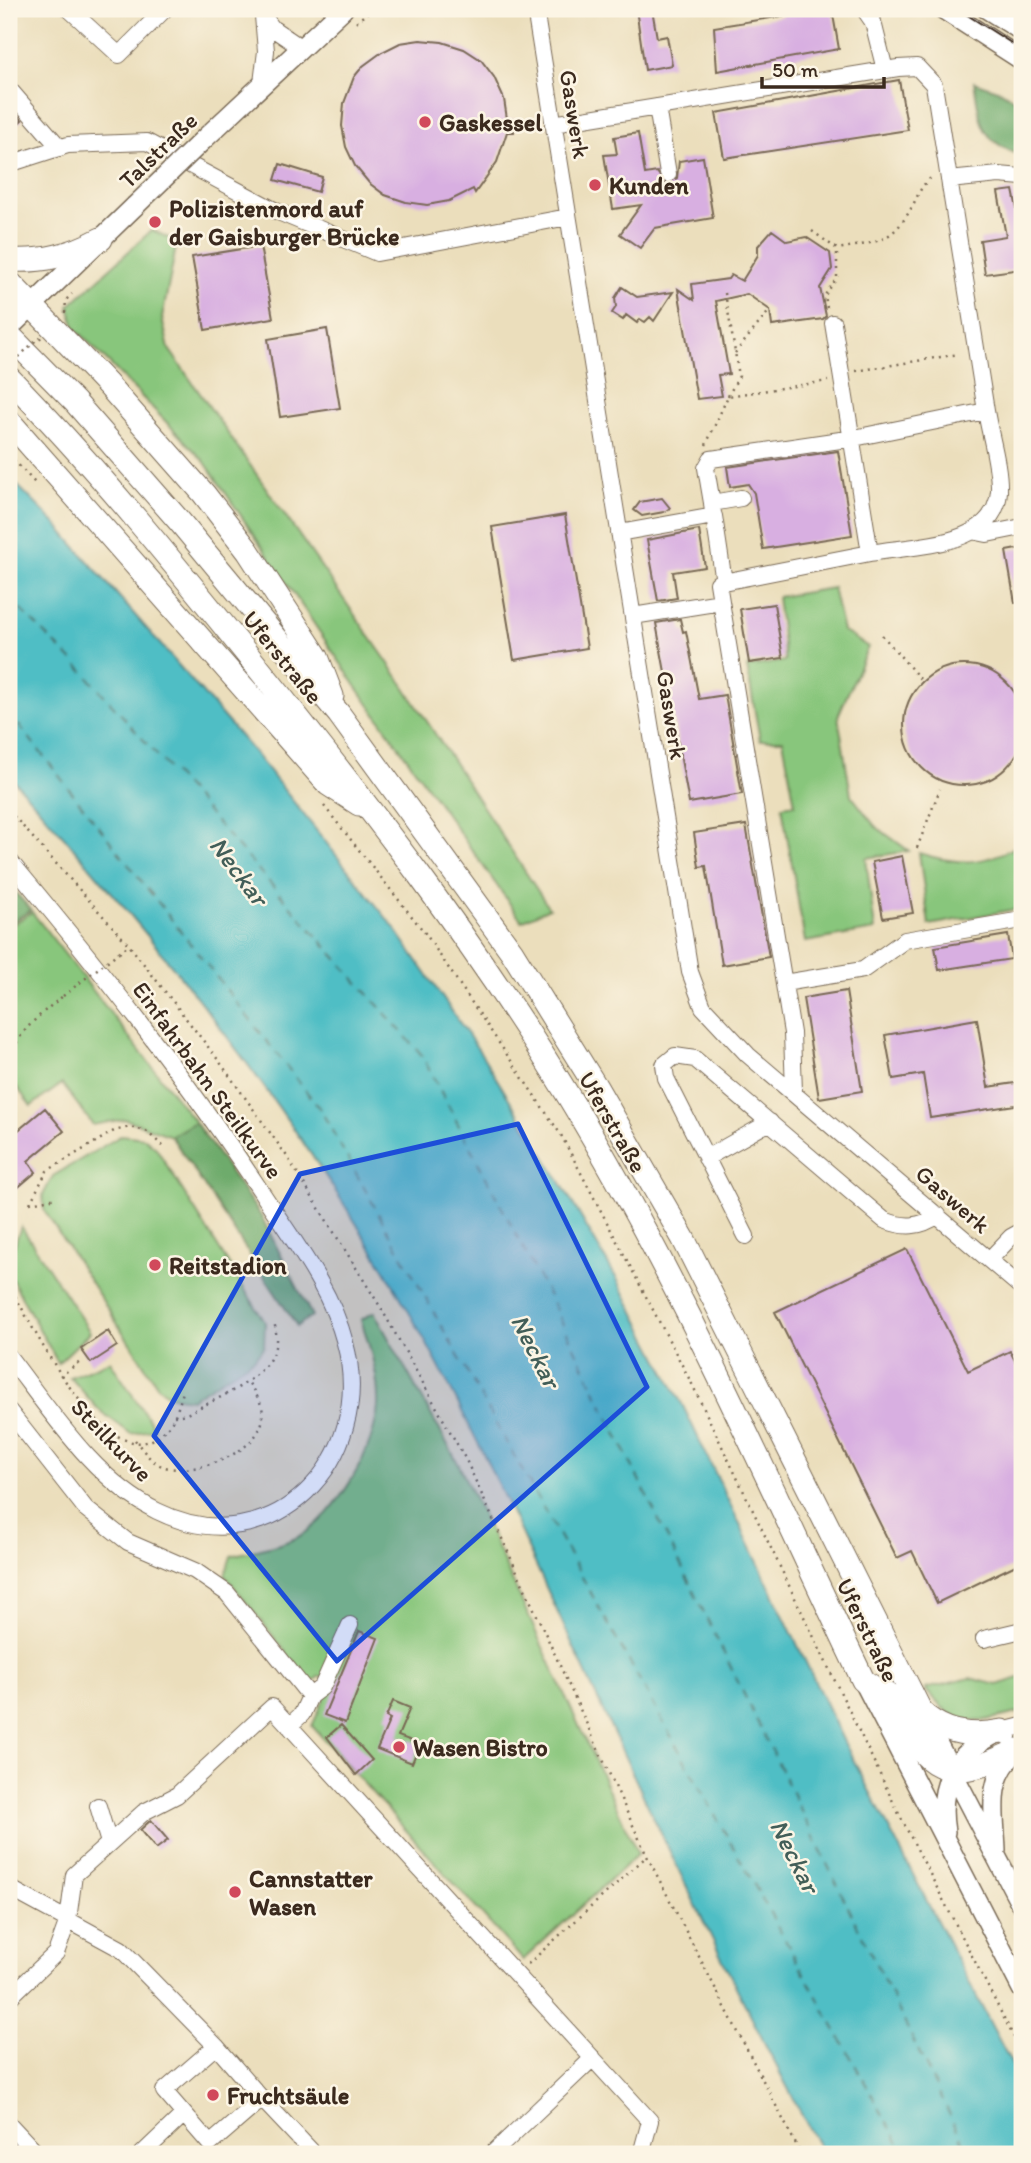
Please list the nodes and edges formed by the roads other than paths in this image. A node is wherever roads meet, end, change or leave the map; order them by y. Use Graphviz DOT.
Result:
graph roads {
  1 [pos="69,9"];
  2 [pos="164,9"];
  3 [pos="344,9"];
  4 [pos="535,9"];
  5 [pos="864,9"];
  6 [pos="943,9"];
  7 [pos="987,9"];
  8 [pos="261,12"];
  9 [pos="1022,31"];
  10 [pos="300,47"];
  11 [pos="1022,60"];
  12 [pos="885,70"];
  13 [pos="262,83"];
  14 [pos="9,89"];
  15 [pos="657,107"];
  16 [pos="553,124"];
  17 [pos="60,148"];
  18 [pos="9,164"];
  19 [pos="668,174"];
  20 [pos="949,177"];
  21 [pos="1022,177"];
  22 [pos="568,217"];
  23 [pos="101,239"];
  24 [pos="9,260"];
  25 [pos="9,282"];
  26 [pos="28,309"];
  27 [pos="833,323"];
  28 [pos="9,328"];
  29 [pos="9,335"];
  30 [pos="9,378"];
  31 [pos="986,411"];
  32 [pos="9,421"];
  33 [pos="854,438"];
  34 [pos="741,498"];
  35 [pos="713,510"];
  36 [pos="1022,527"];
  37 [pos="977,532"];
  38 [pos="619,533"];
  39 [pos="870,552"];
  40 [pos="724,582"];
  41 [pos="721,602"];
  42 [pos="633,616"];
  43 [pos="339,714"];
  44 [pos="377,815"];
  45 [pos="9,860"];
  46 [pos="1022,920"];
  47 [pos="784,983"];
  48 [pos="794,1092"];
  49 [pos="770,1122"];
  50 [pos="706,1158"];
  51 [pos="938,1216"];
  52 [pos="1022,1231"];
  53 [pos="746,1236"];
  54 [pos="989,1259"];
  55 [pos="1022,1288"];
  56 [pos="345,1342"];
  57 [pos="9,1357"];
  58 [pos="9,1410"];
  59 [pos="350,1625"];
  60 [pos="1022,1630"];
  61 [pos="984,1639"];
  62 [pos="863,1680"];
  63 [pos="310,1696"];
  64 [pos="921,1712"];
  65 [pos="289,1726"];
  66 [pos="1012,1728"];
  67 [pos="1021,1752"];
  68 [pos="951,1769"];
  69 [pos="97,1806"];
  70 [pos="109,1843"];
  71 [pos="948,1847"];
  72 [pos="998,1859"];
  73 [pos="9,1888"];
  74 [pos="1022,1906"];
  75 [pos="68,1920"];
  76 [pos="1022,1989"];
  77 [pos="9,1998"];
  78 [pos="216,2046"];
  79 [pos="593,2059"];
  80 [pos="262,2099"];
  81 [pos="184,2114"];
  82 [pos="9,2124"];
  83 [pos="37,2154"];
  84 [pos="142,2154"];
  85 [pos="314,2154"];
  86 [pos="492,2154"];
  87 [pos="641,2154"];
  1 -- 2 [label="street"];
  3 -- 10 [label="main road, Talstraße"];
  4 -- 16 [label="street, Gaswerk"];
  5 -- 12 [label="street"];
  6 -- 11 [label="main road"];
  7 -- 9 [label="main road"];
  8 -- 10 [label="street"];
  8 -- 13 [label="street"];
  10 -- 13 [label="main road, Talstraße"];
  12 -- 15 [label="street"];
  12 -- 20 [label="street"];
  13 -- 23 [label="main road, Talstraße, bridge"];
  14 -- 17 [label="street"];
  15 -- 16 [label="street"];
  15 -- 19 [label="street"];
  16 -- 22 [label="street, Gaswerk"];
  17 -- 18 [label="street"];
  17 -- 22 [label="street"];
  20 -- 21 [label="street"];
  20 -- 31 [label="street"];
  22 -- 38 [label="street, Gaswerk"];
  23 -- 24 [label="highway"];
  23 -- 26 [label="main road, Talstraße"];
  25 -- 26 [label="highway"];
  26 -- 28 [label="main road, Talstraße"];
  26 -- 43 [label="highway"];
  27 -- 33 [label="street"];
  29 -- 43 [label="highway, Uferstraße"];
  30 -- 44 [label="highway, Uferstraße"];
  31 -- 33 [label="street"];
  31 -- 37 [label="street"];
  32 -- 44 [label="highway"];
  33 -- 35 [label="street"];
  33 -- 39 [label="street"];
  34 -- 35 [label="street"];
  35 -- 38 [label="street"];
  35 -- 40 [label="street"];
  36 -- 37 [label="street"];
  37 -- 39 [label="street"];
  38 -- 42 [label="street, Gaswerk"];
  39 -- 40 [label="street"];
  40 -- 41 [label="street"];
  41 -- 42 [label="street"];
  41 -- 47 [label="street"];
  42 -- 48 [label="street, Gaswerk"];
  43 -- 64 [label="highway, Uferstraße"];
  44 -- 62 [label="highway, Uferstraße"];
  45 -- 56 [label="street, Einfahrbahn Steilkurve"];
  46 -- 47 [label="street"];
  47 -- 48 [label="street"];
  48 -- 51 [label="street, Gaswerk"];
  49 -- 50 [label="street"];
  49 -- 50 [label="street"];
  49 -- 51 [label="street"];
  50 -- 53 [label="street"];
  51 -- 54 [label="street, Gaswerk"];
  52 -- 54 [label="street"];
  54 -- 55 [label="street, Gaswerk"];
  56 -- 57 [label="street, Steilkurve"];
  58 -- 63 [label="street"];
  59 -- 63 [label="street"];
  60 -- 61 [label="street"];
  62 -- 68 [label="highway"];
  62 -- 71 [label="main road, Uferstraße"];
  63 -- 65 [label="street"];
  64 -- 66 [label="highway"];
  64 -- 68 [label="main road, Uferstraße"];
  65 -- 70 [label="street"];
  65 -- 79 [label="street"];
  66 -- 67 [label="street"];
  66 -- 68 [label="main road"];
  67 -- 68 [label="highway"];
  67 -- 72 [label="main road"];
  68 -- 71 [label="main road"];
  68 -- 72 [label="main road, Uferstraße"];
  69 -- 70 [label="street"];
  70 -- 75 [label="street"];
  71 -- 76 [label="main road, Uferstraße"];
  72 -- 74 [label="main road, Uferstraße"];
  73 -- 75 [label="street"];
  75 -- 77 [label="street"];
  75 -- 78 [label="street"];
  78 -- 80 [label="street"];
  78 -- 81 [label="street"];
  79 -- 86 [label="street"];
  79 -- 87 [label="street"];
  80 -- 81 [label="street"];
  80 -- 85 [label="street"];
  81 -- 84 [label="street"];
  82 -- 83 [label="street"];
}
